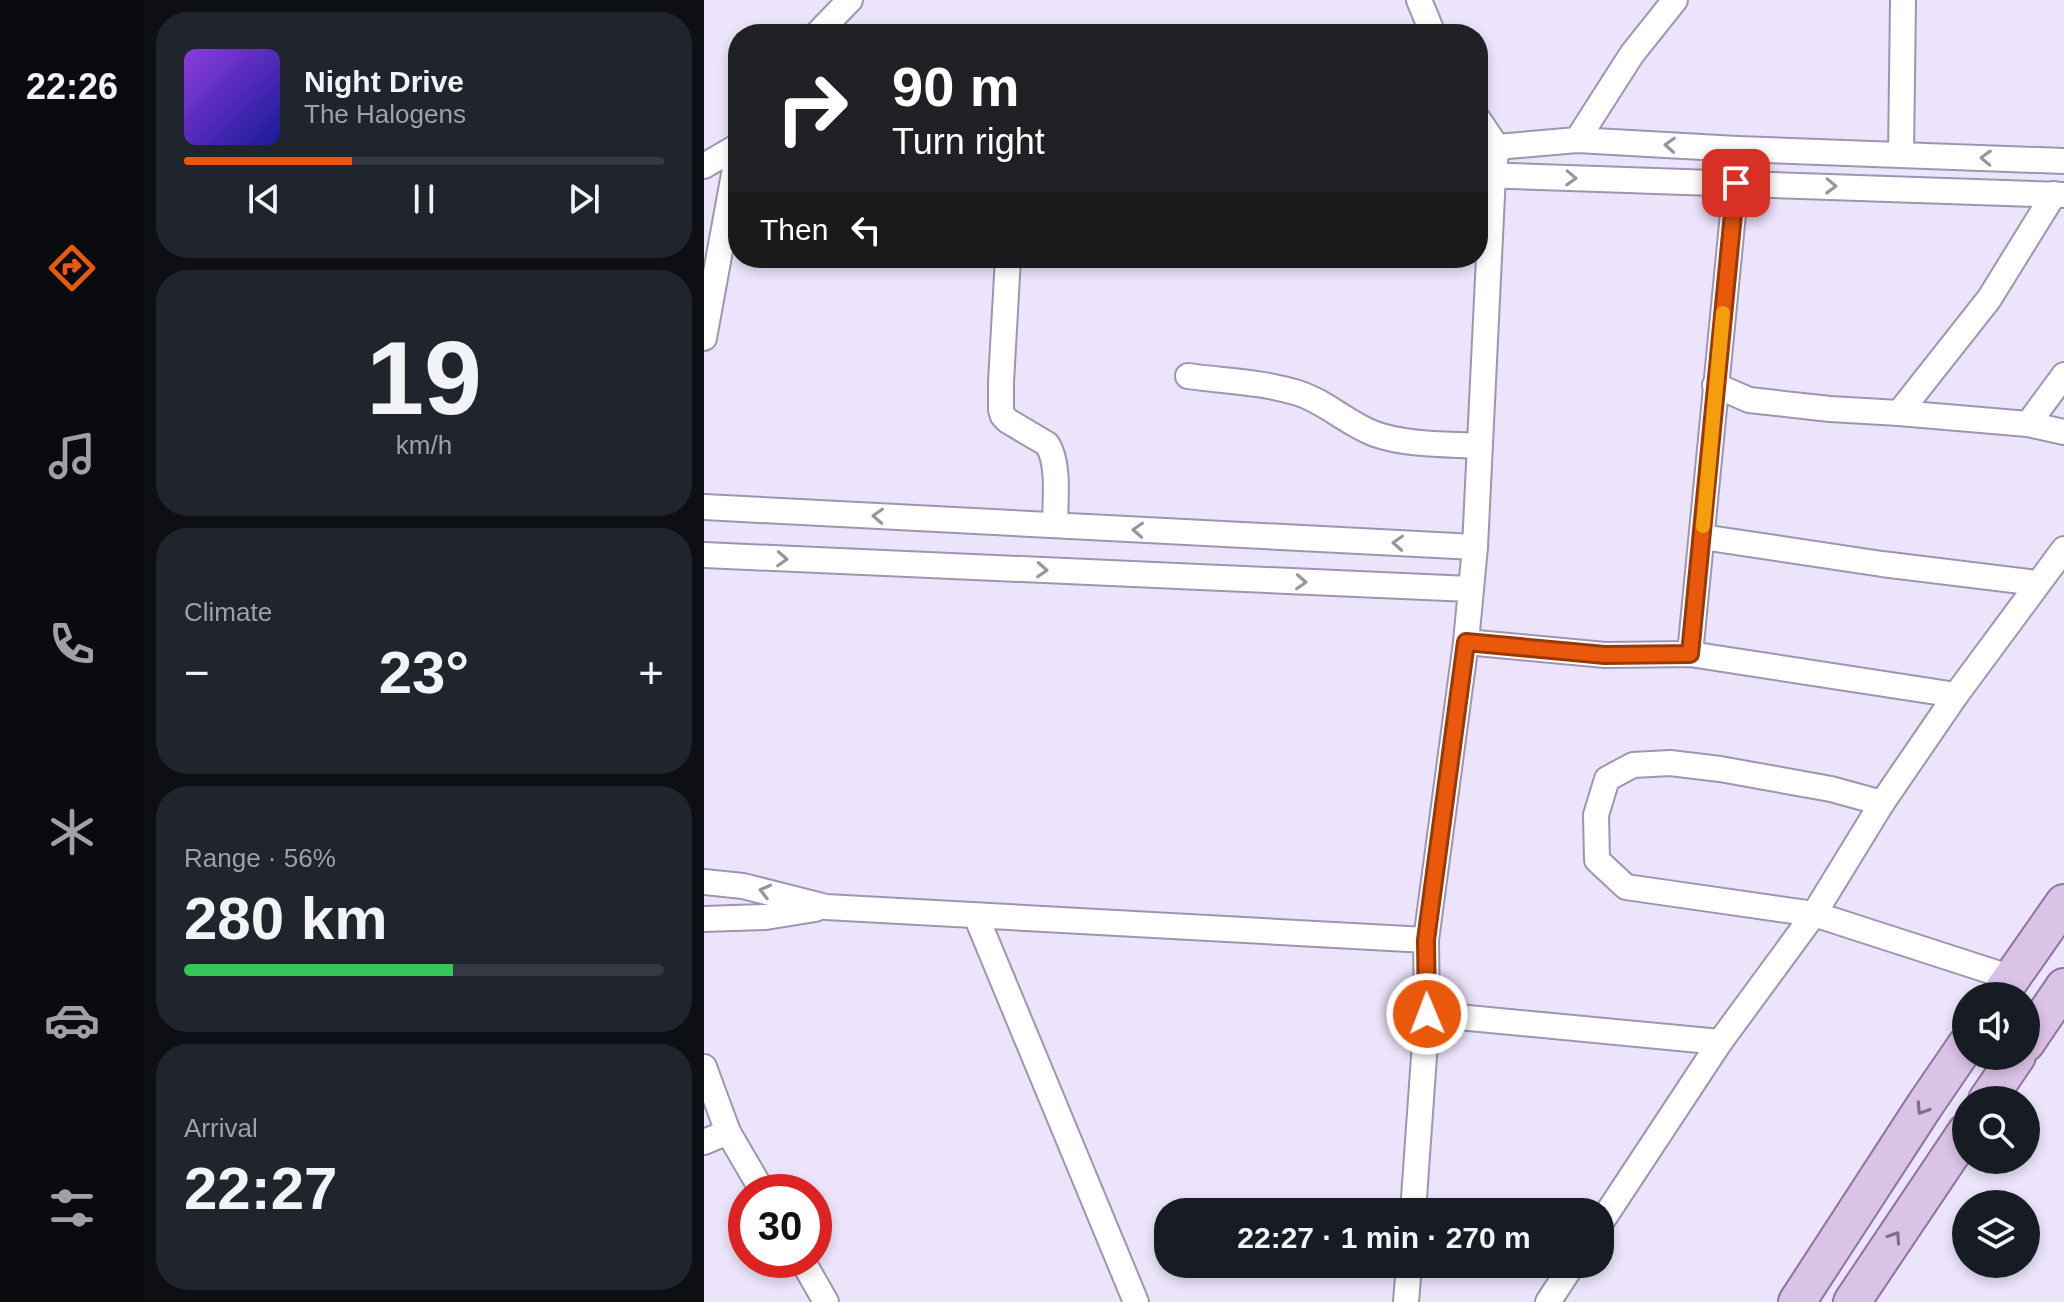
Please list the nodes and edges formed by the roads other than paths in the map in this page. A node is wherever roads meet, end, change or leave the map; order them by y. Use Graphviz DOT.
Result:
graph roads {
  1 [pos="850,0"];
  2 [pos="1419,0"];
  3 [pos="1675,0"];
  4 [pos="1903,0"];
  5 [pos="827,24"];
  6 [pos="1429,24"];
  7 [pos="1577,140"];
  8 [pos="1488,147"];
  9 [pos="728,154"];
  10 [pos="1901,155"];
  11 [pos="2064,161"];
  12 [pos="704,166"];
  13 [pos="1488,175"];
  14 [pos="1736,183"];
  15 [pos="2059,195"];
  16 [pos="728,205"];
  17 [pos="1007,268"];
  18 [pos="1484,268"];
  19 [pos="704,338"];
  20 [pos="2064,375"];
  21 [pos="1188,376"];
  22 [pos="1715,385"];
  23 [pos="1899,413"];
  24 [pos="2028,424"];
  25 [pos="2064,432"];
  26 [pos="1480,446"];
  27 [pos="704,507"];
  28 [pos="1055,525"];
  29 [pos="1702,537"];
  30 [pos="1475,547"];
  31 [pos="2064,549"];
  32 [pos="704,555"];
  33 [pos="2037,583"];
  34 [pos="1470,589"];
  35 [pos="1466,642"];
  36 [pos="1690,654"];
  37 [pos="1956,695"];
  38 [pos="1882,803"];
  39 [pos="704,882"];
  40 [pos="2064,903"];
  41 [pos="826,907"];
  42 [pos="1814,914"];
  43 [pos="976,916"];
  44 [pos="704,919"];
  45 [pos="1426,940"];
  46 [pos="1993,982"];
  47 [pos="2009,982"];
  48 [pos="2064,987"];
  49 [pos="1427,1014"];
  50 [pos="2040,1022"];
  51 [pos="1720,1042"];
  52 [pos="1952,1066"];
  53 [pos="704,1067"];
  54 [pos="728,1132"];
  55 [pos="704,1142"];
  56 [pos="1952,1153"];
  57 [pos="752,1174"];
  58 [pos="1414,1198"];
  59 [pos="1614,1203"];
  60 [pos="812,1278"];
  61 [pos="1408,1278"];
  62 [pos="1564,1278"];
  63 [pos="826,1302"];
  64 [pos="1136,1302"];
  65 [pos="1406,1302"];
  66 [pos="1548,1302"];
  67 [pos="1797,1302"];
  68 [pos="1852,1302"];
  1 -- 5 [label="street"];
  2 -- 6 [label="street"];
  3 -- 7 [label="street"];
  4 -- 10 [label="street"];
  7 -- 8 [label="street"];
  10 -- 7 [label="street, one-way"];
  9 -- 12 [label="street"];
  11 -- 10 [label="street, one-way"];
  13 -- 14 [label="street, one-way"];
  14 -- 15 [label="street, one-way"];
  14 -- 22 [label="street"];
  15 -- 23 [label="street"];
  16 -- 19 [label="street"];
  17 -- 28 [label="street"];
  18 -- 26 [label="street"];
  20 -- 24 [label="street"];
  21 -- 26 [label="street"];
  22 -- 23 [label="street"];
  22 -- 29 [label="street"];
  23 -- 24 [label="street"];
  24 -- 25 [label="street"];
  26 -- 30 [label="street"];
  28 -- 27 [label="street, one-way"];
  30 -- 28 [label="street, one-way"];
  29 -- 33 [label="street"];
  29 -- 36 [label="street"];
  30 -- 34 [label="street"];
  31 -- 33 [label="street"];
  32 -- 34 [label="street, one-way"];
  33 -- 37 [label="street"];
  34 -- 35 [label="street"];
  35 -- 36 [label="street"];
  35 -- 45 [label="street"];
  36 -- 37 [label="street"];
  37 -- 38 [label="street"];
  38 -- 42 [label="street"];
  38 -- 42 [label="street"];
  41 -- 39 [label="street, one-way"];
  40 -- 47 [label="main road"];
  41 -- 43 [label="street"];
  41 -- 44 [label="street"];
  42 -- 46 [label="street"];
  42 -- 51 [label="street"];
  43 -- 45 [label="street"];
  43 -- 64 [label="street"];
  45 -- 49 [label="street"];
  48 -- 50 [label="main road"];
  49 -- 51 [label="street"];
  49 -- 58 [label="street"];
  51 -- 59 [label="street"];
  52 -- 67 [label="main road, one-way"];
  53 -- 54 [label="street"];
  54 -- 55 [label="street"];
  54 -- 57 [label="street"];
  68 -- 56 [label="main road, one-way"];
  60 -- 63 [label="street"];
  61 -- 65 [label="street"];
  62 -- 66 [label="street"];
}
